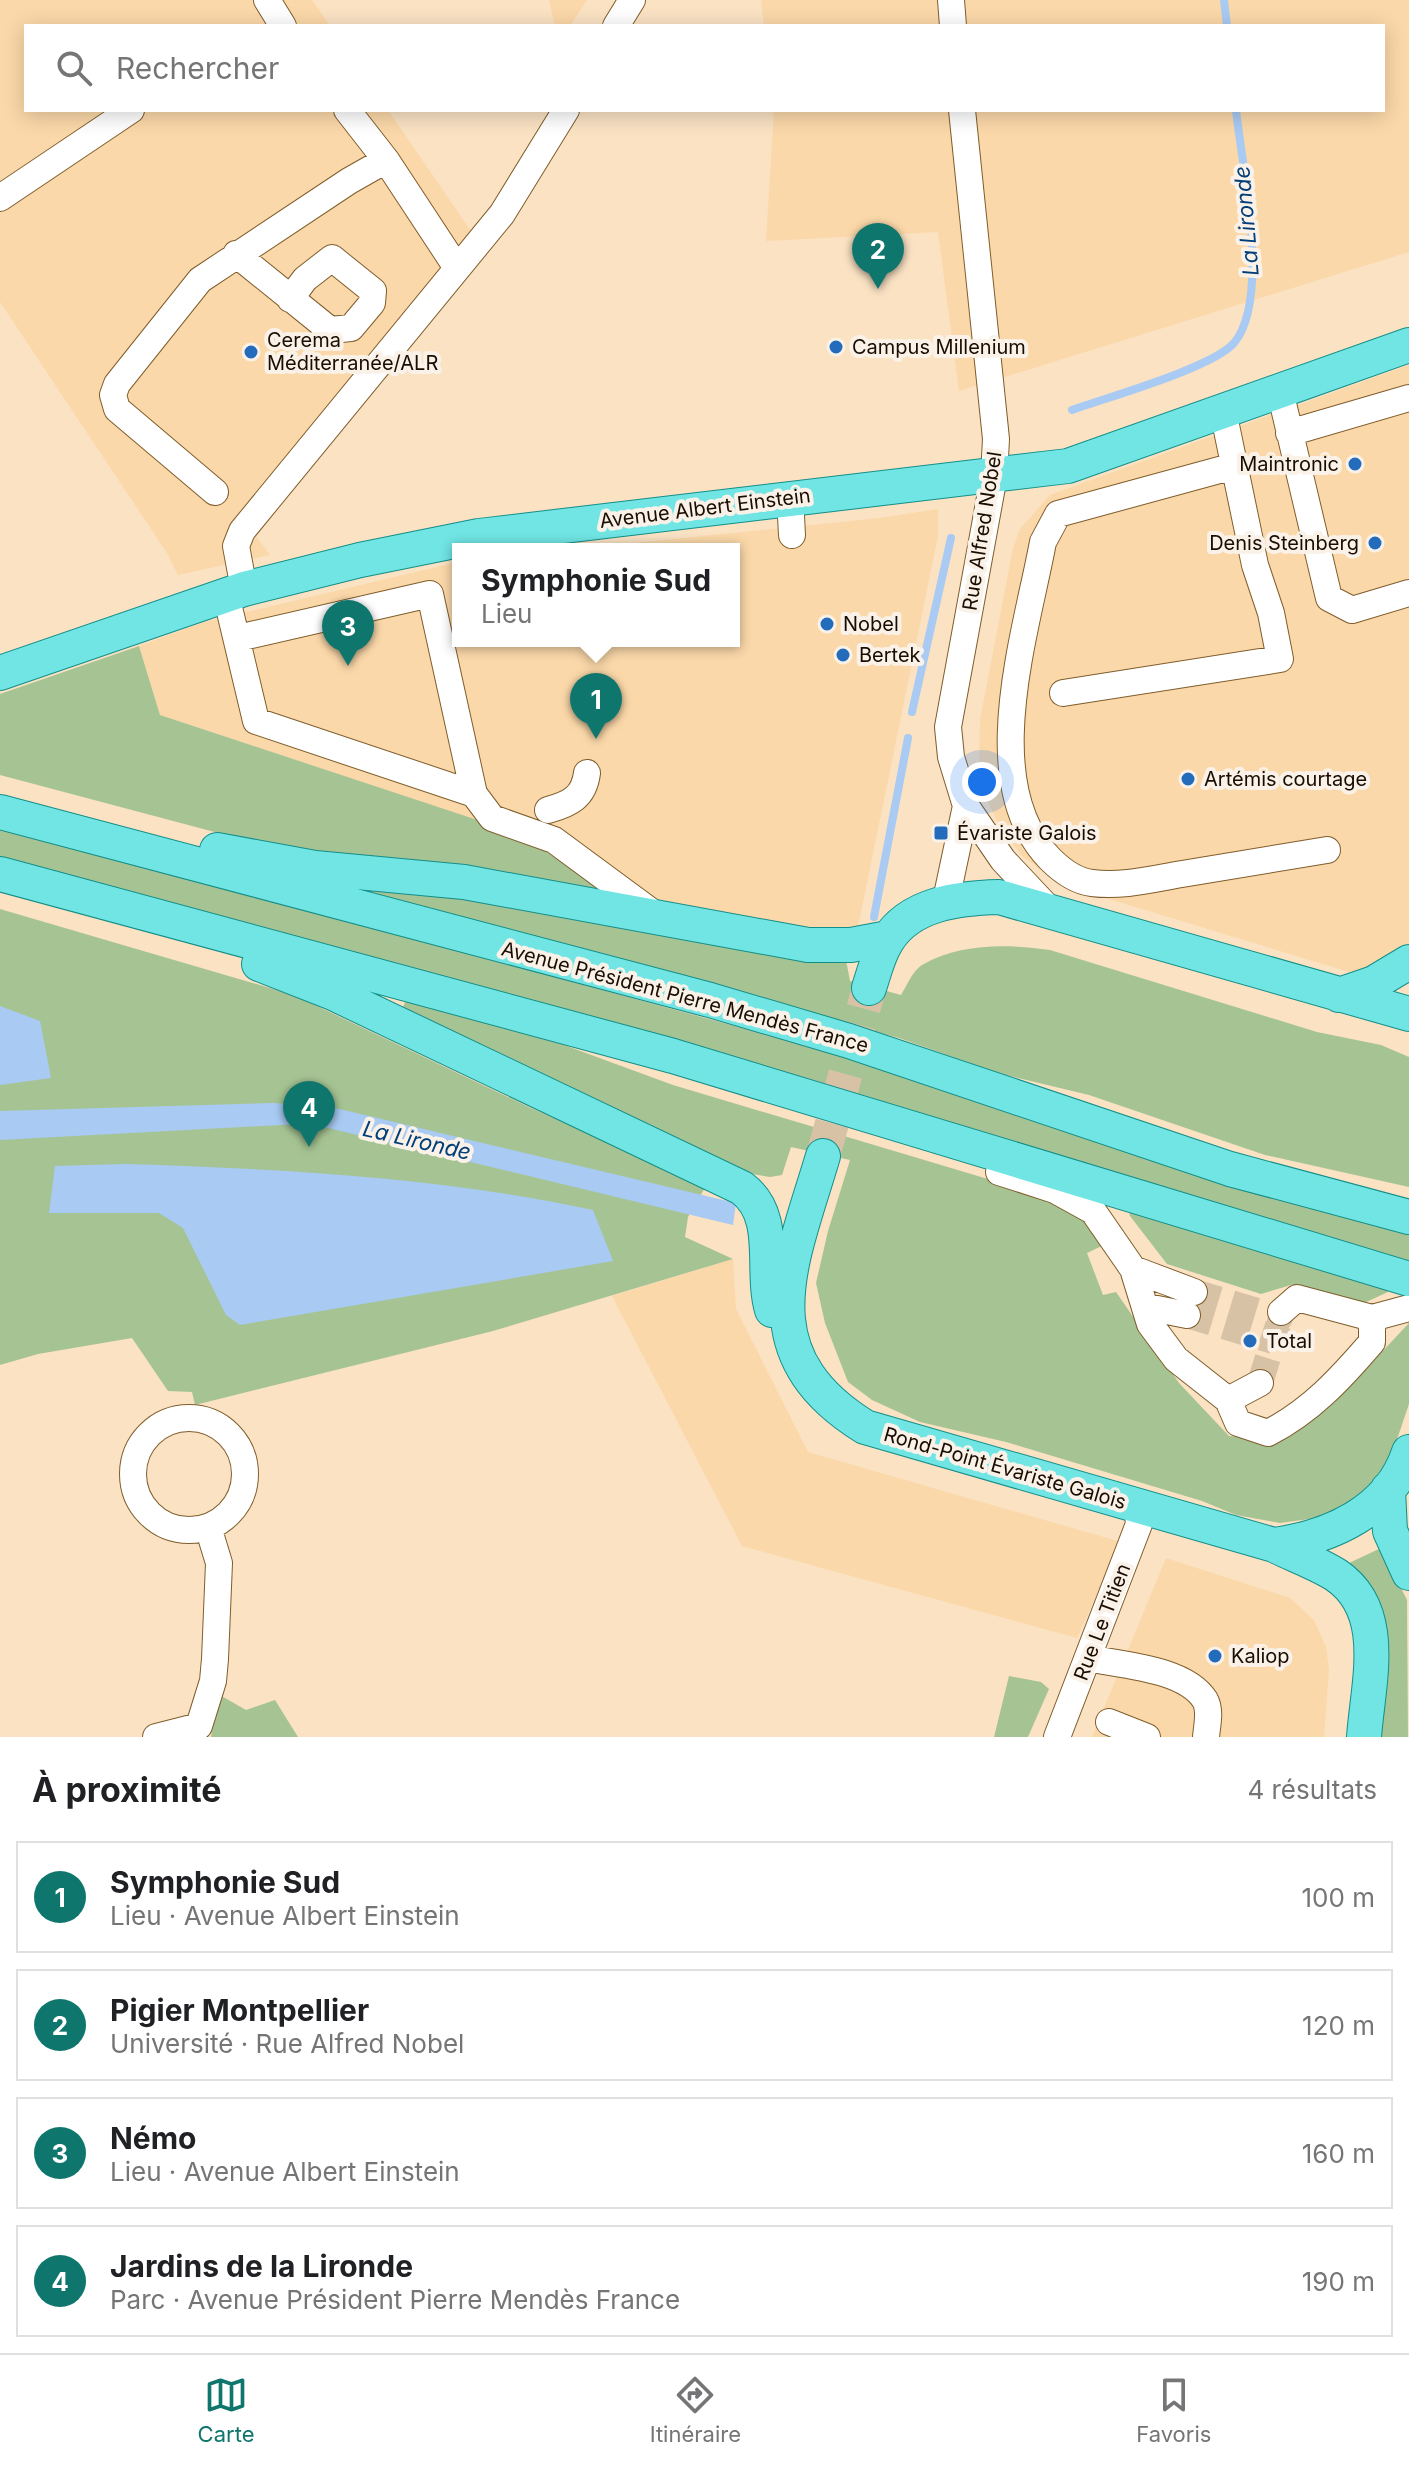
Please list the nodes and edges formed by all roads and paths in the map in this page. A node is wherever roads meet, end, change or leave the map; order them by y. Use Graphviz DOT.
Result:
graph roads {
  1 [pos="632,0"];
  2 [pos="951,0"];
  3 [pos="617,24"];
  4 [pos="953,24"];
  5 [pos="128,112"];
  6 [pos="349,112"];
  7 [pos="565,112"];
  8 [pos="962,112"];
  9 [pos="386,160"];
  10 [pos="0,198"];
  11 [pos="236,254"];
  12 [pos="457,268"];
  13 [pos="290,299"];
  14 [pos="1409,345"];
  15 [pos="1280,391"];
  16 [pos="1409,398"];
  17 [pos="1223,411"];
  18 [pos="1289,433"];
  19 [pos="1234,466"];
  20 [pos="994,476"];
  21 [pos="215,492"];
  22 [pos="790,497"];
  23 [pos="792,535"];
  24 [pos="1255,565"];
  25 [pos="235,592"];
  26 [pos="1409,593"];
  27 [pos="238,638"];
  28 [pos="1260,643"];
  29 [pos="0,673"];
  30 [pos="1063,693"];
  31 [pos="587,773"];
  32 [pos="474,794"];
  33 [pos="966,806"];
  34 [pos="548,810"];
  35 [pos="0,812"];
  36 [pos="1327,850"];
  37 [pos="171,859"];
  38 [pos="0,874"];
  39 [pos="946,900"];
  40 [pos="1050,910"];
  41 [pos="663,920"];
  42 [pos="233,937"];
  43 [pos="888,938"];
  44 [pos="1409,962"];
  45 [pos="869,988"];
  46 [pos="1339,995"];
  47 [pos="1409,1014"];
  48 [pos="673,1056"];
  49 [pos="823,1156"];
  50 [pos="1409,1217"];
  51 [pos="1133,1269"];
  52 [pos="1409,1279"];
  53 [pos="1147,1307"];
  54 [pos="1409,1308"];
  55 [pos="1281,1312"];
  56 [pos="1372,1318"];
  57 [pos="791,1344"];
  58 [pos="1260,1383"];
  59 [pos="1228,1400"];
  60 [pos="1403,1465"];
  61 [pos="1137,1506"];
  62 [pos="208,1527"];
  63 [pos="1274,1545"];
  64 [pos="1409,1573"];
  65 [pos="1088,1658"];
  66 [pos="1109,1722"];
  67 [pos="156,1737"];
  68 [pos="1057,1737"];
  69 [pos="1147,1737"];
  70 [pos="1206,1737"];
  71 [pos="1364,1737"];
  1 -- 3 [label="street"];
  2 -- 4 [label="street"];
  5 -- 10 [label="street"];
  6 -- 9 [label="street"];
  7 -- 12 [label="street"];
  8 -- 20 [label="street, Rue Alfred Nobel"];
  9 -- 11 [label="street"];
  9 -- 12 [label="street"];
  11 -- 13 [label="street"];
  11 -- 21 [label="street"];
  12 -- 25 [label="street"];
  14 -- 15 [label="main road, Avenue Albert Einstein"];
  15 -- 17 [label="main road, Avenue Albert Einstein"];
  15 -- 18 [label="street"];
  16 -- 18 [label="street"];
  17 -- 19 [label="street"];
  17 -- 20 [label="main road, Avenue Albert Einstein"];
  18 -- 26 [label="street"];
  19 -- 24 [label="street"];
  19 -- 36 [label="street"];
  20 -- 22 [label="main road, Avenue Albert Einstein"];
  20 -- 33 [label="street, Rue Alfred Nobel"];
  22 -- 23 [label="street"];
  22 -- 25 [label="main road, Avenue Albert Einstein"];
  24 -- 28 [label="street"];
  24 -- 30 [label="street"];
  25 -- 27 [label="street"];
  25 -- 29 [label="main road, Avenue Albert Einstein"];
  27 -- 32 [label="street"];
  27 -- 32 [label="street"];
  31 -- 34 [label="street"];
  32 -- 41 [label="street"];
  33 -- 39 [label="street"];
  33 -- 40 [label="street, Rue Alfred Nobel"];
  35 -- 37 [label="main road, Avenue Président Pierre Mendès France"];
  37 -- 41 [label="main road"];
  37 -- 50 [label="main road, Avenue Président Pierre Mendès France"];
  38 -- 42 [label="main road"];
  39 -- 40 [label="main road"];
  39 -- 43 [label="main road"];
  40 -- 46 [label="main road"];
  41 -- 43 [label="main road"];
  42 -- 48 [label="main road"];
  42 -- 57 [label="main road"];
  43 -- 45 [label="main road"];
  44 -- 46 [label="main road"];
  46 -- 47 [label="main road"];
  48 -- 51 [label="street"];
  48 -- 52 [label="main road"];
  49 -- 57 [label="main road, Rond-Point Évariste Galois"];
  51 -- 53 [label="street"];
  51 -- 53 [label="street"];
  53 -- 59 [label="street"];
  54 -- 56 [label="street"];
  55 -- 56 [label="street"];
  56 -- 59 [label="street"];
  57 -- 61 [label="main road, Rond-Point Évariste Galois"];
  58 -- 59 [label="street"];
  60 -- 63 [label="main road, Rond-Point Évariste Galois"];
  60 -- 64 [label="main road"];
  61 -- 63 [label="main road, Rond-Point Évariste Galois"];
  61 -- 65 [label="street, Rue Le Titien"];
  62 -- 62 [label="street"];
  62 -- 67 [label="street"];
  63 -- 71 [label="main road"];
  65 -- 68 [label="street, Rue Le Titien"];
  65 -- 70 [label="street"];
  66 -- 69 [label="street"];
}
